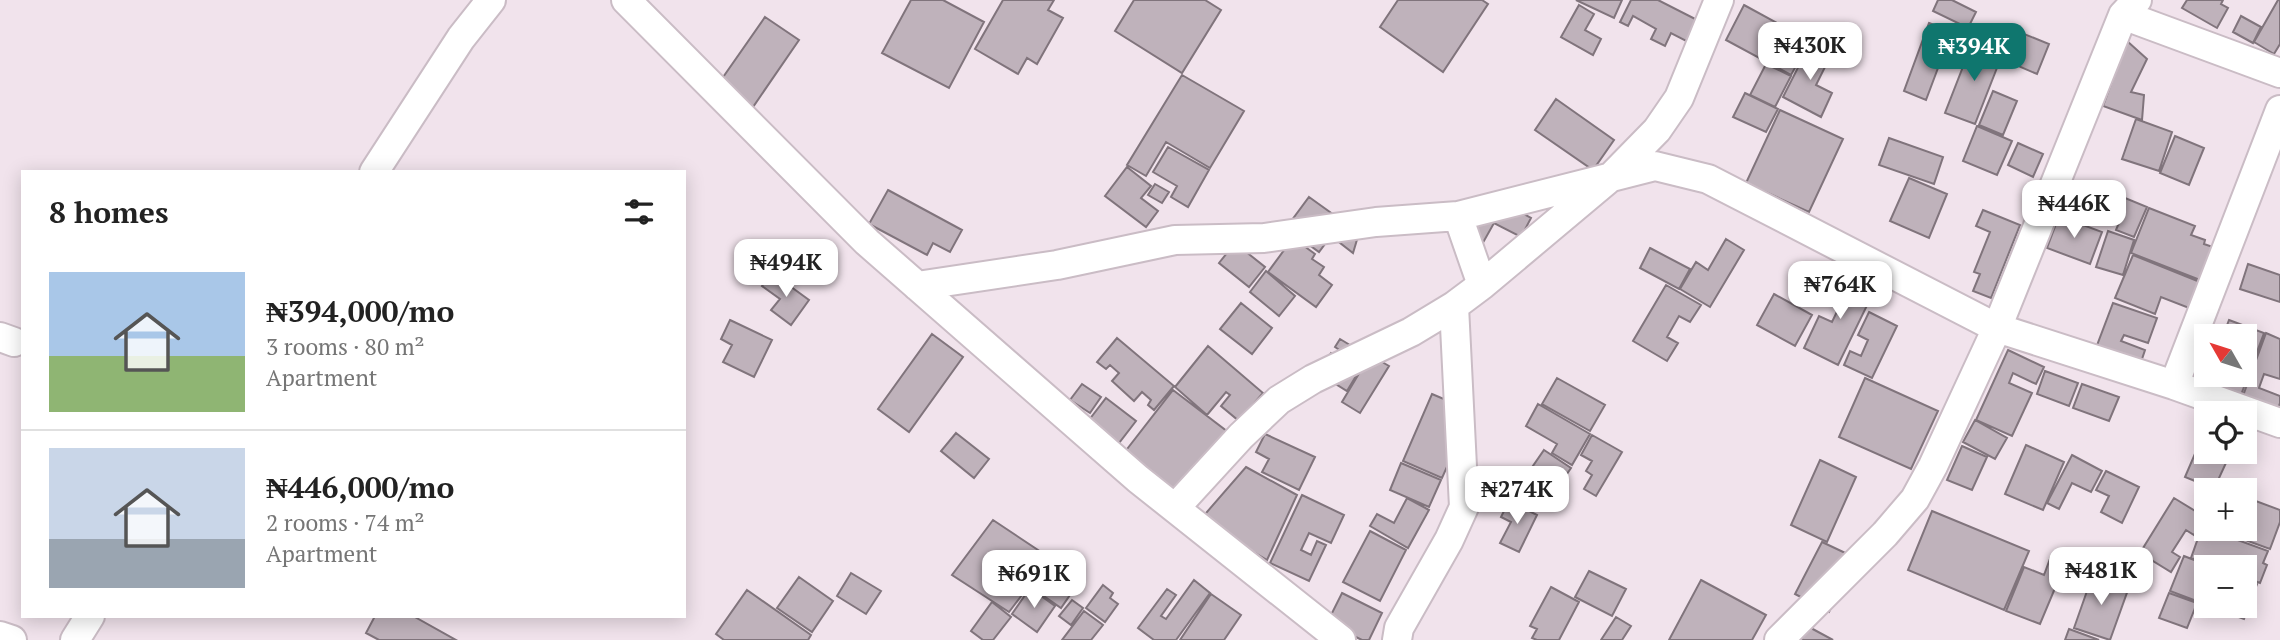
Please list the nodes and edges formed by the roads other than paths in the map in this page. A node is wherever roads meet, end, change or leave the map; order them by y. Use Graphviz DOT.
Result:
graph roads {
  1 [pos="491,0"];
  2 [pos="626,0"];
  3 [pos="1718,0"];
  4 [pos="2130,7"];
  5 [pos="2280,73"];
  6 [pos="2280,110"];
  7 [pos="375,170"];
  8 [pos="1612,176"];
  9 [pos="1458,216"];
  10 [pos="1482,285"];
  11 [pos="917,286"];
  12 [pos="1454,306"];
  13 [pos="1997,328"];
  14 [pos="2174,385"];
  15 [pos="2280,423"];
  16 [pos="1175,508"];
  17 [pos="89,618"];
  18 [pos="0,636"];
  19 [pos="12,640"];
  20 [pos="75,640"];
  21 [pos="1340,640"];
  22 [pos="1397,640"];
  23 [pos="1779,640"];
  1 -- 7 [label="street"];
  2 -- 11 [label="street"];
  3 -- 8 [label="street"];
  4 -- 5 [label="street"];
  4 -- 13 [label="street"];
  6 -- 14 [label="street"];
  8 -- 9 [label="street"];
  8 -- 10 [label="street"];
  8 -- 13 [label="street"];
  9 -- 10 [label="street"];
  9 -- 11 [label="street"];
  10 -- 12 [label="street"];
  11 -- 16 [label="street"];
  12 -- 16 [label="street"];
  12 -- 22 [label="street"];
  13 -- 14 [label="street"];
  13 -- 23 [label="street"];
  14 -- 15 [label="street"];
  16 -- 21 [label="street"];
  17 -- 20 [label="street"];
  18 -- 19 [label="street"];
}
